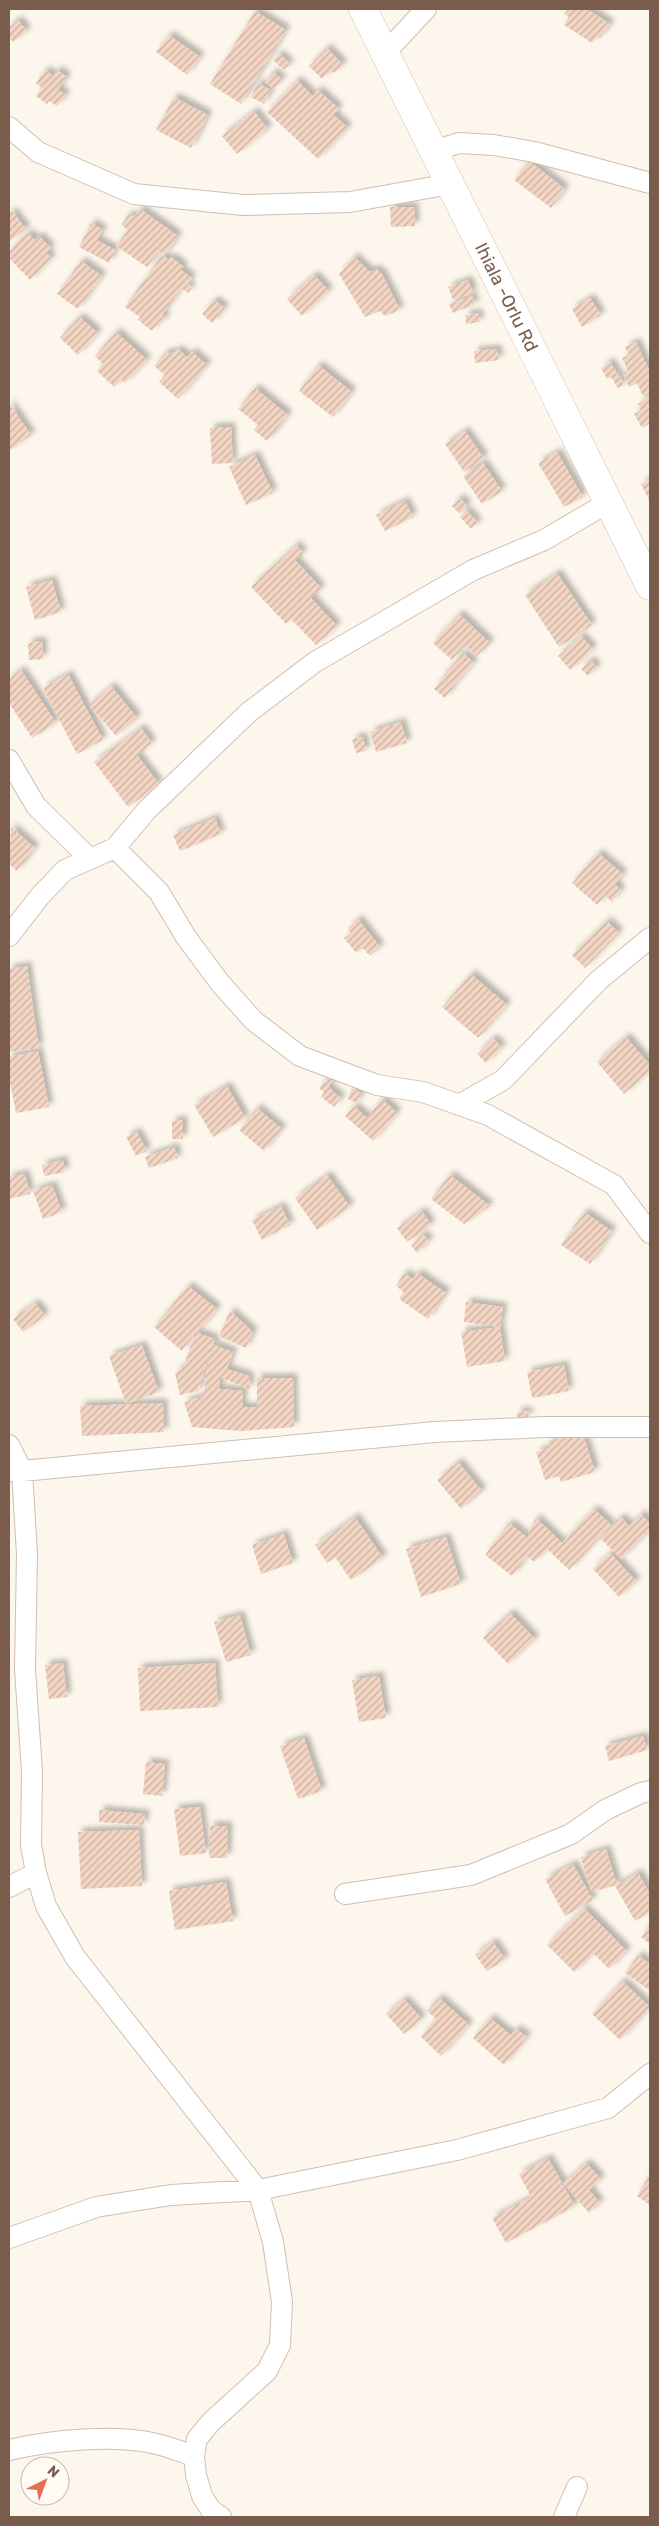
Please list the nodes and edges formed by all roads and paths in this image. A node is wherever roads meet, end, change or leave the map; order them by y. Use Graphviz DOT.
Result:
graph roads {
  1 [pos="363,9"];
  2 [pos="426,9"];
  3 [pos="385,53"];
  4 [pos="9,127"];
  5 [pos="434,151"];
  6 [pos="650,183"];
  7 [pos="450,184"];
  8 [pos="609,502"];
  9 [pos="650,586"];
  10 [pos="9,760"];
  11 [pos="115,848"];
  12 [pos="90,859"];
  13 [pos="9,936"];
  14 [pos="650,938"];
  15 [pos="458,1105"];
  16 [pos="650,1233"];
  17 [pos="650,1427"];
  18 [pos="9,1445"];
  19 [pos="16,1471"];
  20 [pos="650,1791"];
  21 [pos="36,1873"];
  22 [pos="9,1887"];
  23 [pos="345,1894"];
  24 [pos="650,2074"];
  25 [pos="258,2190"];
  26 [pos="9,2238"];
  27 [pos="9,2450"];
  28 [pos="194,2456"];
  29 [pos="577,2487"];
  30 [pos="221,2517"];
  31 [pos="564,2517"];
  1 -- 3 [label="main road, Ihiala -Orlu Rd"];
  2 -- 3 [label="street"];
  3 -- 5 [label="main road, Ihiala -Orlu Rd"];
  4 -- 7 [label="street"];
  5 -- 6 [label="street"];
  5 -- 7 [label="main road, Ihiala -Orlu Rd"];
  7 -- 8 [label="main road, Ihiala -Orlu Rd"];
  8 -- 9 [label="main road, Ihiala -Orlu Rd"];
  8 -- 11 [label="street"];
  10 -- 12 [label="street"];
  11 -- 12 [label="street"];
  11 -- 15 [label="street"];
  12 -- 13 [label="street"];
  14 -- 15 [label="street"];
  15 -- 16 [label="street"];
  17 -- 19 [label="street"];
  18 -- 19 [label="street"];
  19 -- 21 [label="street"];
  20 -- 23 [label="street"];
  21 -- 22 [label="street"];
  21 -- 25 [label="street"];
  24 -- 25 [label="street"];
  25 -- 26 [label="street"];
  25 -- 28 [label="street"];
  27 -- 28 [label="street"];
  28 -- 30 [label="street"];
  29 -- 31 [label="street"];
}
